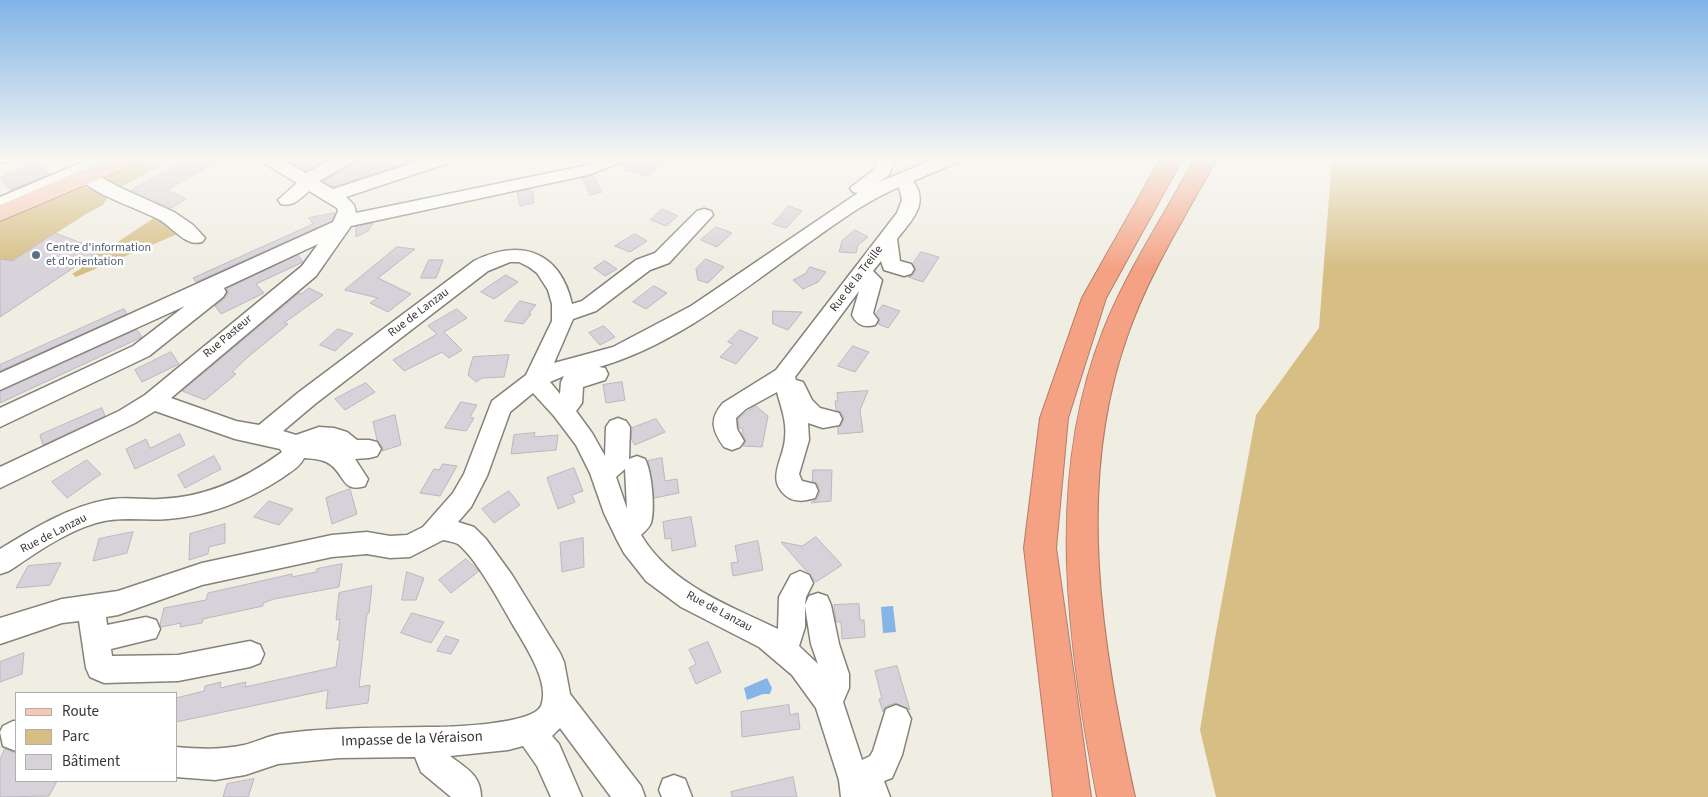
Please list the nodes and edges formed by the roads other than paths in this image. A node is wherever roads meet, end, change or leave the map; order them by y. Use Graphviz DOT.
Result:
graph roads {
  1 [pos="28,195"];
  2 [pos="34,195"];
  3 [pos="122,195"];
  4 [pos="292,195"];
  5 [pos="473,195"];
  6 [pos="849,195"];
  7 [pos="868,195"];
  8 [pos="912,195"];
  9 [pos="1151,195"];
  10 [pos="1185,195"];
  11 [pos="331,196"];
  12 [pos="287,200"];
  13 [pos="0,204"];
  14 [pos="848,207"];
  15 [pos="0,214"];
  16 [pos="704,215"];
  17 [pos="342,224"];
  18 [pos="195,238"];
  19 [pos="888,238"];
  20 [pos="247,269"];
  21 [pos="904,269"];
  22 [pos="862,272"];
  23 [pos="563,315"];
  24 [pos="868,320"];
  25 [pos="597,374"];
  26 [pos="784,376"];
  27 [pos="534,380"];
  28 [pos="0,382"];
  29 [pos="153,401"];
  30 [pos="562,410"];
  31 [pos="0,418"];
  32 [pos="831,419"];
  33 [pos="618,427"];
  34 [pos="263,435"];
  35 [pos="732,440"];
  36 [pos="294,447"];
  37 [pos="369,449"];
  38 [pos="637,466"];
  39 [pos="602,472"];
  40 [pos="0,478"];
  41 [pos="356,479"];
  42 [pos="806,491"];
  43 [pos="440,528"];
  44 [pos="626,532"];
  45 [pos="0,563"];
  46 [pos="800,583"];
  47 [pos="818,605"];
  48 [pos="91,607"];
  49 [pos="146,629"];
  50 [pos="0,631"];
  51 [pos="96,640"];
  52 [pos="782,649"];
  53 [pos="250,654"];
  54 [pos="556,699"];
  55 [pos="828,701"];
  56 [pos="896,719"];
  57 [pos="529,730"];
  58 [pos="432,742"];
  59 [pos="178,762"];
  60 [pos="862,791"];
  61 [pos="466,797"];
  62 [pos="567,797"];
  63 [pos="630,797"];
  64 [pos="1072,797"];
  65 [pos="1116,797"];
  1 -- 13 [label="street"];
  2 -- 15 [label="main road"];
  3 -- 18 [label="street"];
  4 -- 12 [label="street"];
  5 -- 17 [label="street"];
  6 -- 14 [label="street"];
  7 -- 14 [label="street"];
  8 -- 19 [label="street, Rue de la Treille"];
  9 -- 64 [label="highway"];
  10 -- 65 [label="highway"];
  11 -- 17 [label="street"];
  14 -- 27 [label="street"];
  16 -- 23 [label="street"];
  17 -- 20 [label="street"];
  17 -- 29 [label="street, Rue Pasteur"];
  19 -- 21 [label="street"];
  19 -- 22 [label="street, Rue de la Treille"];
  20 -- 28 [label="street"];
  20 -- 31 [label="street"];
  22 -- 24 [label="street"];
  22 -- 26 [label="street, Rue de la Treille"];
  23 -- 27 [label="street"];
  23 -- 34 [label="street, Rue de Lanzau"];
  25 -- 30 [label="street"];
  26 -- 32 [label="street"];
  26 -- 35 [label="street, Rue de la Treille"];
  26 -- 42 [label="street"];
  27 -- 30 [label="street, Rue de Lanzau"];
  27 -- 43 [label="street"];
  29 -- 34 [label="street"];
  29 -- 40 [label="street, Rue Pasteur"];
  30 -- 39 [label="street, Rue de Lanzau"];
  33 -- 39 [label="street"];
  34 -- 36 [label="street"];
  36 -- 37 [label="street"];
  36 -- 41 [label="street"];
  36 -- 45 [label="street, Rue de Lanzau"];
  38 -- 44 [label="street"];
  39 -- 44 [label="street, Rue de Lanzau"];
  43 -- 48 [label="street"];
  43 -- 54 [label="street"];
  44 -- 52 [label="street, Rue de Lanzau"];
  46 -- 52 [label="street"];
  47 -- 55 [label="street"];
  48 -- 50 [label="street"];
  48 -- 51 [label="street"];
  49 -- 51 [label="street"];
  51 -- 53 [label="street"];
  52 -- 55 [label="street, Rue de Lanzau"];
  54 -- 57 [label="street, Impasse de la Véraison"];
  54 -- 63 [label="street"];
  55 -- 60 [label="street, Rue de Lanzau"];
  56 -- 60 [label="street"];
  57 -- 58 [label="street, Impasse de la Véraison"];
  57 -- 62 [label="street"];
  58 -- 59 [label="street, Impasse de la Véraison"];
  58 -- 61 [label="street"];
}
